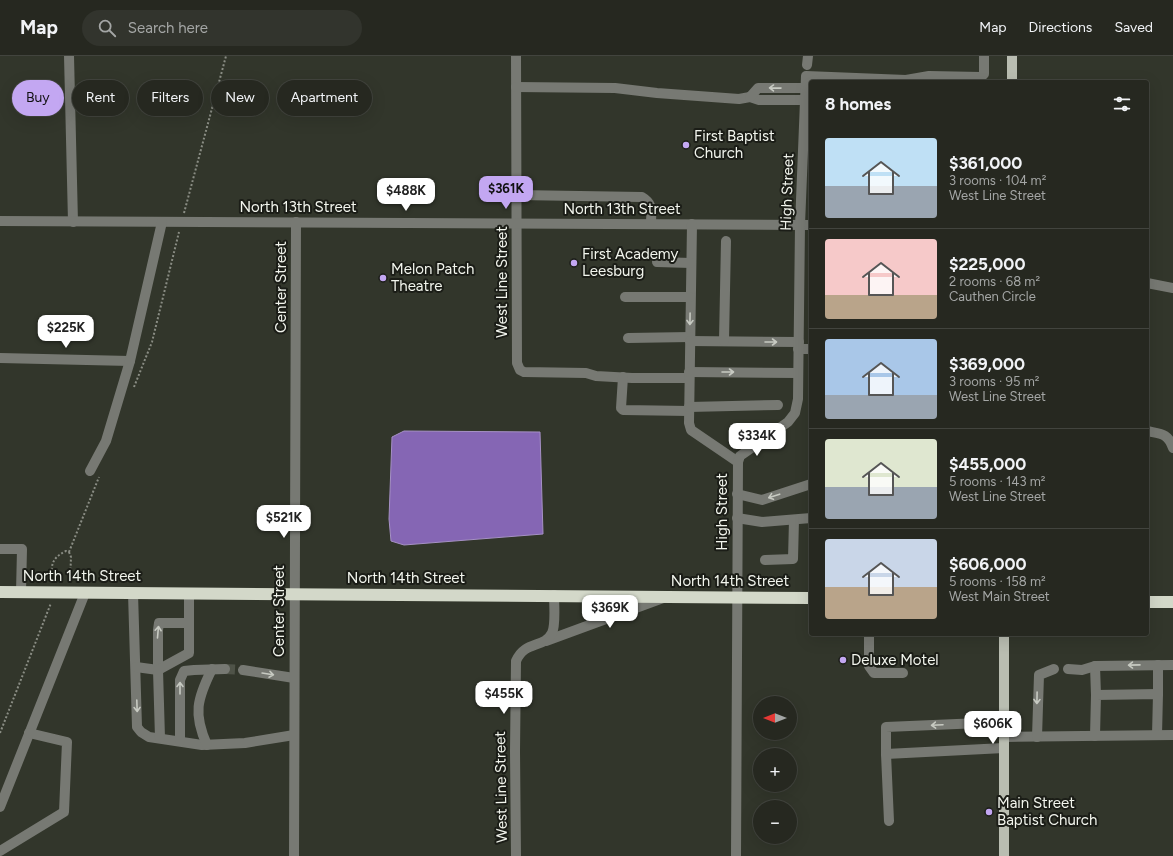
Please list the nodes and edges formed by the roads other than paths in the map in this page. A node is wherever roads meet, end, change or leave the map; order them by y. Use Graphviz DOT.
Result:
graph roads {
  1 [pos="69,56"];
  2 [pos="516,56"];
  3 [pos="984,56"];
  4 [pos="1012,56"];
  5 [pos="1012,80"];
  6 [pos="516,87"];
  7 [pos="806,88"];
  8 [pos="750,97"];
  9 [pos="805,100"];
  10 [pos="517,194"];
  11 [pos="0,221"];
  12 [pos="73,222"];
  13 [pos="162,222"];
  14 [pos="296,222"];
  15 [pos="517,224"];
  16 [pos="651,224"];
  17 [pos="692,224"];
  18 [pos="800,225"];
  19 [pos="809,225"];
  20 [pos="726,241"];
  21 [pos="657,262"];
  22 [pos="691,263"];
  23 [pos="1149,283"];
  24 [pos="1173,288"];
  25 [pos="625,297"];
  26 [pos="690,297"];
  27 [pos="628,338"];
  28 [pos="690,339"];
  29 [pos="724,342"];
  30 [pos="798,345"];
  31 [pos="809,348"];
  32 [pos="1,358"];
  33 [pos="130,361"];
  34 [pos="798,372"];
  35 [pos="689,375"];
  36 [pos="623,378"];
  37 [pos="778,405"];
  38 [pos="689,409"];
  39 [pos="1149,431"];
  40 [pos="1173,448"];
  41 [pos="738,462"];
  42 [pos="96,472"];
  43 [pos="809,485"];
  44 [pos="737,494"];
  45 [pos="737,518"];
  46 [pos="809,518"];
  47 [pos="794,520"];
  48 [pos="0,549"];
  49 [pos="765,560"];
  50 [pos="0,592"];
  51 [pos="21,592"];
  52 [pos="85,593"];
  53 [pos="133,593"];
  54 [pos="189,593"];
  55 [pos="294,594"];
  56 [pos="554,595"];
  57 [pos="667,597"];
  58 [pos="737,597"];
  59 [pos="809,598"];
  60 [pos="1149,602"];
  61 [pos="1173,602"];
  62 [pos="189,623"];
  63 [pos="869,636"];
  64 [pos="1004,636"];
  65 [pos="546,641"];
  66 [pos="1158,665"];
  67 [pos="1173,665"];
  68 [pos="1095,666"];
  69 [pos="136,668"];
  70 [pos="212,669"];
  71 [pos="225,669"];
  72 [pos="1054,669"];
  73 [pos="1068,669"];
  74 [pos="158,670"];
  75 [pos="243,670"];
  76 [pos="904,673"];
  77 [pos="294,678"];
  78 [pos="1158,694"];
  79 [pos="1096,695"];
  80 [pos="1004,722"];
  81 [pos="29,733"];
  82 [pos="294,735"];
  83 [pos="1157,735"];
  84 [pos="1173,735"];
  85 [pos="1095,736"];
  86 [pos="1004,737"];
  87 [pos="1037,737"];
  88 [pos="160,738"];
  89 [pos="180,741"];
  90 [pos="207,745"];
  91 [pos="1004,748"];
  92 [pos="886,754"];
  93 [pos="0,807"];
  94 [pos="889,821"];
  95 [pos="0,851"];
  96 [pos="294,856"];
  97 [pos="516,856"];
  98 [pos="736,856"];
  99 [pos="1004,856"];
  1 -- 12 [label="street"];
  2 -- 6 [label="street, West Line Street"];
  3 -- 7 [label="street, High Street"];
  4 -- 5 [label="main road"];
  6 -- 8 [label="street"];
  6 -- 10 [label="street, West Line Street"];
  7 -- 8 [label="street, one-way"];
  7 -- 9 [label="street, High Street"];
  8 -- 9 [label="street"];
  9 -- 18 [label="street, High Street"];
  10 -- 15 [label="street, West Line Street"];
  10 -- 16 [label="street"];
  11 -- 12 [label="street, North 13th Street"];
  12 -- 13 [label="street, North 13th Street"];
  13 -- 14 [label="street, North 13th Street"];
  13 -- 33 [label="street"];
  14 -- 15 [label="street, North 13th Street"];
  14 -- 55 [label="street, Center Street"];
  15 -- 16 [label="street, North 13th Street"];
  15 -- 36 [label="street, West Line Street"];
  16 -- 17 [label="street, North 13th Street"];
  17 -- 18 [label="street, North 13th Street"];
  17 -- 22 [label="street"];
  18 -- 19 [label="street, North 13th Street"];
  18 -- 30 [label="street, High Street"];
  20 -- 29 [label="street"];
  21 -- 22 [label="street"];
  22 -- 26 [label="street"];
  23 -- 24 [label="street"];
  25 -- 26 [label="street"];
  26 -- 28 [label="street, one-way"];
  27 -- 28 [label="street"];
  28 -- 29 [label="street"];
  28 -- 35 [label="street"];
  29 -- 30 [label="street, one-way"];
  30 -- 31 [label="street"];
  30 -- 34 [label="street, High Street"];
  32 -- 33 [label="street"];
  33 -- 42 [label="street"];
  35 -- 34 [label="street, one-way"];
  34 -- 41 [label="street, High Street"];
  35 -- 36 [label="street"];
  35 -- 38 [label="street"];
  36 -- 38 [label="street"];
  37 -- 38 [label="street"];
  38 -- 41 [label="street"];
  39 -- 40 [label="street"];
  41 -- 44 [label="street, High Street"];
  43 -- 44 [label="street, one-way"];
  44 -- 45 [label="street, High Street"];
  45 -- 47 [label="street"];
  45 -- 58 [label="street, High Street"];
  46 -- 47 [label="street"];
  47 -- 49 [label="street"];
  48 -- 51 [label="street"];
  50 -- 51 [label="highway, North 14th Street"];
  51 -- 52 [label="highway, North 14th Street"];
  52 -- 53 [label="highway, North 14th Street"];
  52 -- 81 [label="street"];
  53 -- 54 [label="highway, North 14th Street"];
  53 -- 69 [label="street"];
  54 -- 55 [label="highway, North 14th Street"];
  54 -- 62 [label="street"];
  55 -- 56 [label="highway, North 14th Street"];
  55 -- 77 [label="street, Center Street"];
  56 -- 57 [label="highway, North 14th Street"];
  56 -- 65 [label="street"];
  57 -- 58 [label="highway, North 14th Street"];
  57 -- 65 [label="street, West Line Street"];
  58 -- 59 [label="highway, North 14th Street"];
  58 -- 98 [label="street, High Street"];
  60 -- 61 [label="highway"];
  62 -- 74 [label="street"];
  74 -- 62 [label="street, one-way"];
  63 -- 76 [label="street"];
  64 -- 80 [label="main road"];
  65 -- 97 [label="street, West Line Street"];
  66 -- 67 [label="street"];
  66 -- 68 [label="street, one-way"];
  66 -- 78 [label="street"];
  68 -- 73 [label="street"];
  68 -- 79 [label="street"];
  69 -- 74 [label="street"];
  69 -- 88 [label="street, one-way"];
  70 -- 71 [label="street"];
  89 -- 70 [label="street, one-way"];
  70 -- 90 [label="street"];
  72 -- 87 [label="street, one-way"];
  74 -- 88 [label="street"];
  75 -- 77 [label="street, one-way"];
  77 -- 82 [label="street, Center Street"];
  78 -- 79 [label="street"];
  78 -- 83 [label="street"];
  79 -- 85 [label="street"];
  80 -- 86 [label="main road"];
  80 -- 92 [label="street, one-way"];
  81 -- 93 [label="street"];
  81 -- 95 [label="street"];
  82 -- 90 [label="street"];
  82 -- 96 [label="street, Center Street"];
  83 -- 84 [label="street"];
  83 -- 85 [label="street"];
  85 -- 87 [label="street"];
  86 -- 87 [label="street"];
  86 -- 91 [label="main road"];
  88 -- 89 [label="street"];
  89 -- 90 [label="street"];
  91 -- 92 [label="street"];
  91 -- 99 [label="main road"];
  92 -- 94 [label="street"];
}
